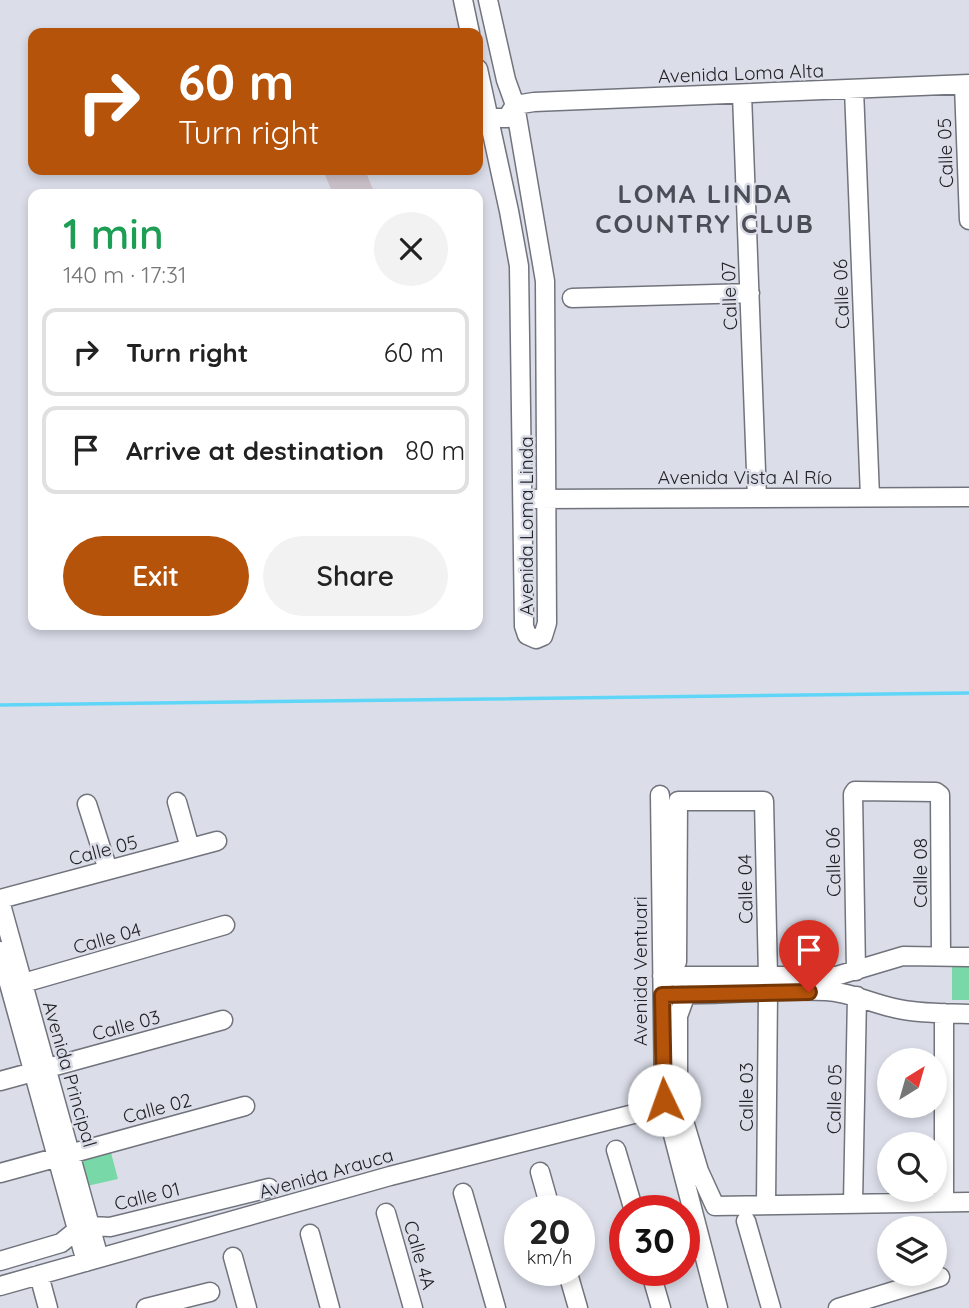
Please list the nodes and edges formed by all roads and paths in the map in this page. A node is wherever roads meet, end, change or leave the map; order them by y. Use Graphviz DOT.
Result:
graph roads {
  1 [pos="463,0"];
  2 [pos="488,0"];
  3 [pos="469,28"];
  4 [pos="483,77"];
  5 [pos="506,80"];
  6 [pos="966,84"];
  7 [pos="854,89"];
  8 [pos="483,93"];
  9 [pos="742,94"];
  10 [pos="515,105"];
  11 [pos="489,118"];
  12 [pos="969,220"];
  13 [pos="750,293"];
  14 [pos="572,298"];
  15 [pos="870,497"];
  16 [pos="969,497"];
  17 [pos="757,498"];
  18 [pos="521,499"];
  19 [pos="546,499"];
  20 [pos="936,792"];
  21 [pos="660,795"];
  22 [pos="177,802"];
  23 [pos="88,804"];
  24 [pos="218,841"];
  25 [pos="190,848"];
  26 [pos="108,870"];
  27 [pos="0,900"];
  28 [pos="225,925"];
  29 [pos="0,951"];
  30 [pos="941,956"];
  31 [pos="969,957"];
  32 [pos="677,962"];
  33 [pos="856,971"];
  34 [pos="768,983"];
  35 [pos="825,984"];
  36 [pos="662,986"];
  37 [pos="11,987"];
  38 [pos="686,994"];
  39 [pos="857,996"];
  40 [pos="944,1013"];
  41 [pos="969,1014"];
  42 [pos="223,1020"];
  43 [pos="40,1070"];
  44 [pos="0,1082"];
  45 [pos="244,1106"];
  46 [pos="665,1106"];
  47 [pos="944,1132"];
  48 [pos="616,1150"];
  49 [pos="64,1155"];
  50 [pos="540,1172"];
  51 [pos="0,1173"];
  52 [pos="269,1188"];
  53 [pos="463,1193"];
  54 [pos="546,1195"];
  55 [pos="629,1195"];
  56 [pos="944,1202"];
  57 [pos="947,1202"];
  58 [pos="969,1202"];
  59 [pos="766,1203"];
  60 [pos="853,1203"];
  61 [pos="386,1213"];
  62 [pos="746,1221"];
  63 [pos="84,1228"];
  64 [pos="310,1234"];
  65 [pos="233,1257"];
  66 [pos="92,1260"];
  67 [pos="0,1261"];
  68 [pos="39,1275"];
  69 [pos="0,1286"];
  70 [pos="572,1286"];
  71 [pos="655,1286"];
  72 [pos="910,1286"];
  73 [pos="210,1292"];
  74 [pos="48,1308"];
  75 [pos="146,1308"];
  76 [pos="247,1308"];
  77 [pos="330,1308"];
  78 [pos="413,1308"];
  79 [pos="496,1308"];
  80 [pos="578,1308"];
  81 [pos="661,1308"];
  82 [pos="718,1308"];
  83 [pos="771,1308"];
  84 [pos="838,1308"];
  1 -- 3 [label="street"];
  2 -- 5 [label="street, Avenida Loma Linda"];
  4 -- 5 [label="street"];
  5 -- 10 [label="street, Avenida Loma Linda"];
  6 -- 7 [label="street, Avenida Loma Alta"];
  6 -- 12 [label="street, Calle 05"];
  7 -- 9 [label="street, Avenida Loma Alta"];
  7 -- 15 [label="street, Calle 06"];
  8 -- 11 [label="street, Avenida Loma Linda"];
  9 -- 10 [label="street, Avenida Loma Alta"];
  9 -- 13 [label="street, Calle 07"];
  10 -- 11 [label="street, Avenida Loma Alta"];
  10 -- 19 [label="street, Avenida Loma Linda"];
  11 -- 18 [label="street, Avenida Loma Linda"];
  13 -- 14 [label="street"];
  13 -- 17 [label="street, Calle 07"];
  15 -- 16 [label="street, Avenida Vista Al Río"];
  15 -- 17 [label="street, Avenida Vista Al Río"];
  17 -- 19 [label="street, Avenida Vista Al Río"];
  18 -- 19 [label="street, Avenida Vista Al Río"];
  18 -- 19 [label="street, Avenida Loma Linda"];
  20 -- 30 [label="street, Calle 08"];
  20 -- 33 [label="street, Calle 06"];
  21 -- 36 [label="street, Avenida Ventuari"];
  22 -- 25 [label="street"];
  23 -- 26 [label="street"];
  24 -- 25 [label="street, Calle 05"];
  25 -- 26 [label="street, Calle 05"];
  26 -- 27 [label="street, Calle 05"];
  27 -- 37 [label="street, Avenida Principal"];
  28 -- 37 [label="street, Calle 04"];
  29 -- 37 [label="street, Avenida Principal"];
  30 -- 31 [label="street"];
  30 -- 33 [label="street"];
  32 -- 34 [label="street, Calle 04"];
  33 -- 35 [label="street"];
  34 -- 35 [label="street"];
  34 -- 36 [label="street"];
  34 -- 38 [label="street"];
  34 -- 59 [label="street, Calle 03"];
  35 -- 39 [label="street"];
  36 -- 38 [label="street"];
  36 -- 46 [label="street, Avenida Ventuari"];
  37 -- 43 [label="street, Avenida Principal"];
  38 -- 59 [label="street"];
  39 -- 40 [label="street"];
  39 -- 60 [label="street, Calle 05"];
  40 -- 41 [label="street"];
  40 -- 47 [label="street"];
  42 -- 43 [label="street, Calle 03"];
  43 -- 44 [label="street, Calle 03"];
  43 -- 49 [label="street, Avenida Principal"];
  45 -- 49 [label="street, Calle 02"];
  46 -- 66 [label="street, Avenida Arauca"];
  46 -- 82 [label="street, Avenida Ventuari"];
  48 -- 55 [label="street"];
  49 -- 51 [label="street, Calle 02"];
  49 -- 63 [label="street, Avenida Principal"];
  50 -- 54 [label="street"];
  52 -- 63 [label="street, Calle 01"];
  53 -- 79 [label="street"];
  56 -- 60 [label="street"];
  57 -- 58 [label="street"];
  59 -- 60 [label="street"];
  61 -- 78 [label="street, Calle 4A"];
  62 -- 83 [label="street"];
  63 -- 66 [label="street, Avenida Principal"];
  63 -- 67 [label="street, Calle 01"];
  64 -- 77 [label="street"];
  65 -- 76 [label="street"];
  66 -- 68 [label="street, Avenida Arauca"];
  68 -- 69 [label="street, Avenida Arauca"];
  68 -- 74 [label="street"];
  70 -- 80 [label="street"];
  71 -- 81 [label="street"];
  72 -- 84 [label="street"];
  73 -- 75 [label="street"];
}
